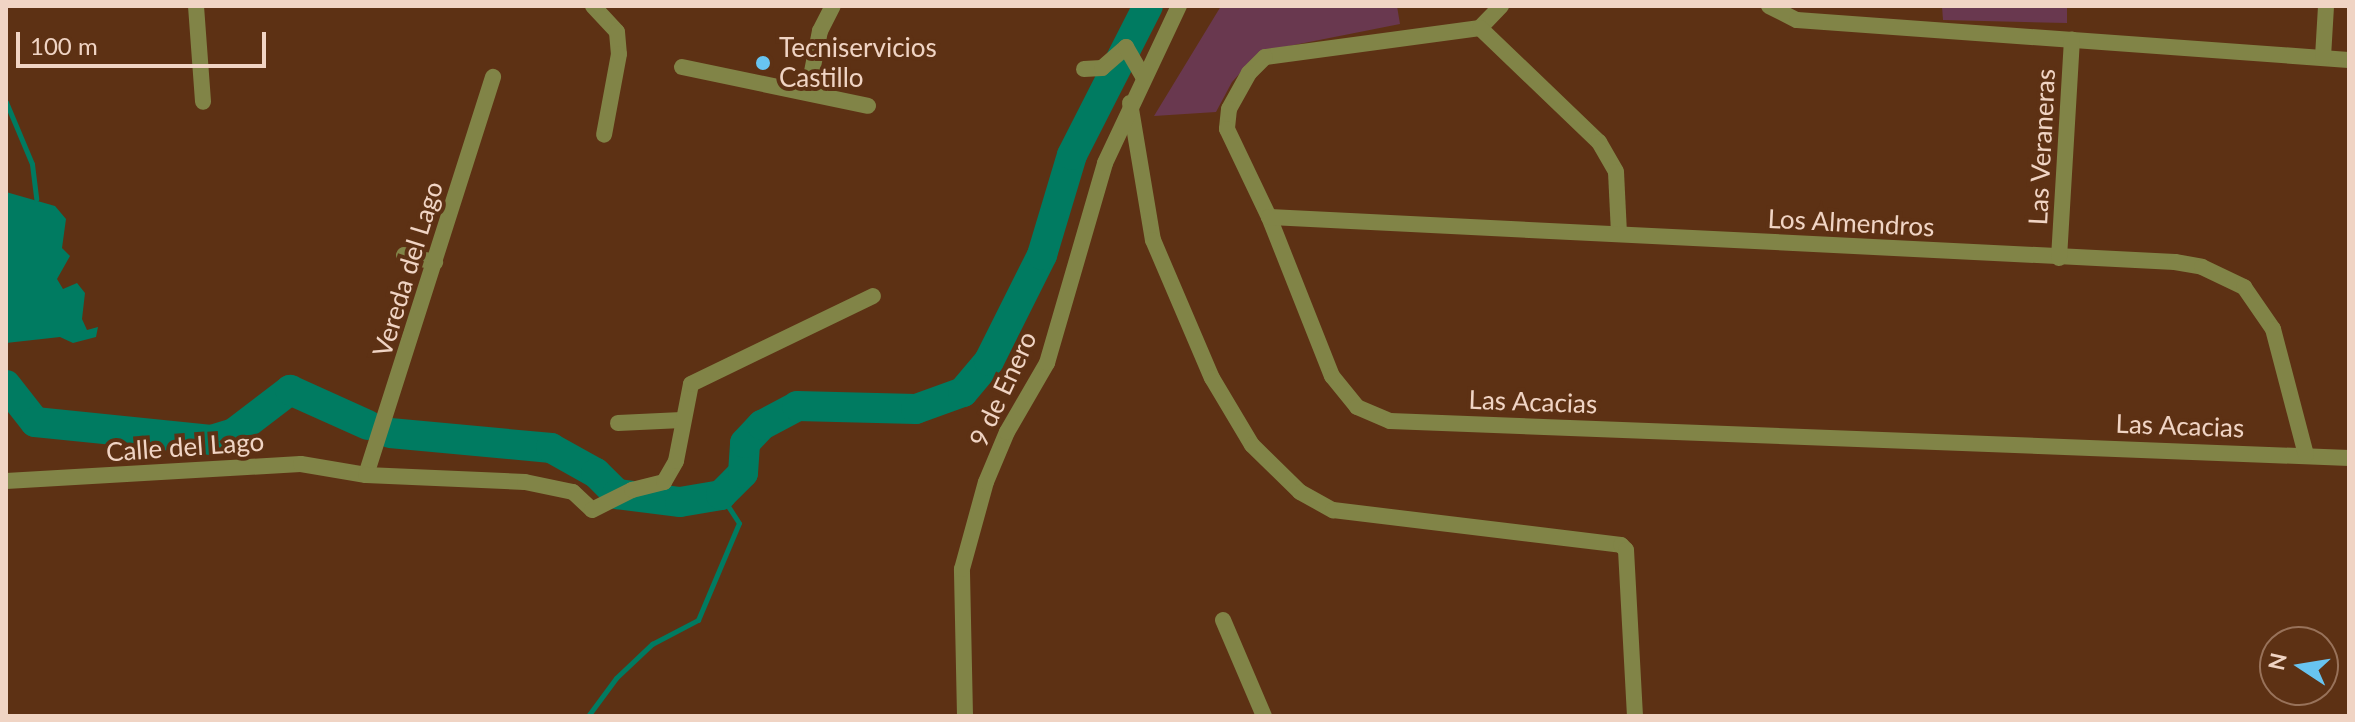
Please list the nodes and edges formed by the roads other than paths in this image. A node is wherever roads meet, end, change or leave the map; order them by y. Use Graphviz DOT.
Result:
graph roads {
  1 [pos="196,6"];
  2 [pos="593,6"];
  3 [pos="833,6"];
  4 [pos="1179,6"];
  5 [pos="1501,6"];
  6 [pos="1769,6"];
  7 [pos="2326,6"];
  8 [pos="1480,28"];
  9 [pos="2072,39"];
  10 [pos="2323,57"];
  11 [pos="2349,60"];
  12 [pos="682,67"];
  13 [pos="1084,69"];
  14 [pos="1141,74"];
  15 [pos="493,77"];
  16 [pos="808,92"];
  17 [pos="203,102"];
  18 [pos="1130,102"];
  19 [pos="868,106"];
  20 [pos="604,135"];
  21 [pos="1269,217"];
  22 [pos="1619,234"];
  23 [pos="404,255"];
  24 [pos="2059,258"];
  25 [pos="435,262"];
  26 [pos="873,296"];
  27 [pos="682,420"];
  28 [pos="618,423"];
  29 [pos="2306,455"];
  30 [pos="2349,458"];
  31 [pos="366,475"];
  32 [pos="6,481"];
  33 [pos="1223,620"];
  34 [pos="965,716"];
  35 [pos="1264,716"];
  36 [pos="1635,716"];
  1 -- 17 [label="street"];
  2 -- 20 [label="street"];
  3 -- 16 [label="street"];
  4 -- 14 [label="street, 9 de Enero"];
  5 -- 8 [label="street"];
  6 -- 9 [label="street"];
  7 -- 10 [label="street"];
  8 -- 21 [label="street, Las Acacias"];
  8 -- 22 [label="street"];
  9 -- 10 [label="street"];
  9 -- 24 [label="street, Las Veraneras"];
  10 -- 11 [label="street"];
  12 -- 16 [label="street"];
  13 -- 14 [label="street"];
  14 -- 18 [label="street, 9 de Enero"];
  15 -- 25 [label="street, Vereda del Lago"];
  16 -- 19 [label="street"];
  18 -- 34 [label="street, 9 de Enero"];
  18 -- 36 [label="street"];
  21 -- 22 [label="street, Los Almendros"];
  21 -- 29 [label="street, Las Acacias"];
  22 -- 24 [label="street, Los Almendros"];
  23 -- 25 [label="street"];
  24 -- 29 [label="street, Los Almendros"];
  25 -- 31 [label="street, Vereda del Lago"];
  26 -- 27 [label="street"];
  27 -- 28 [label="street"];
  27 -- 31 [label="street, Calle del Lago"];
  29 -- 30 [label="street, Las Acacias"];
  31 -- 32 [label="street, Calle del Lago"];
  33 -- 35 [label="street"];
}
